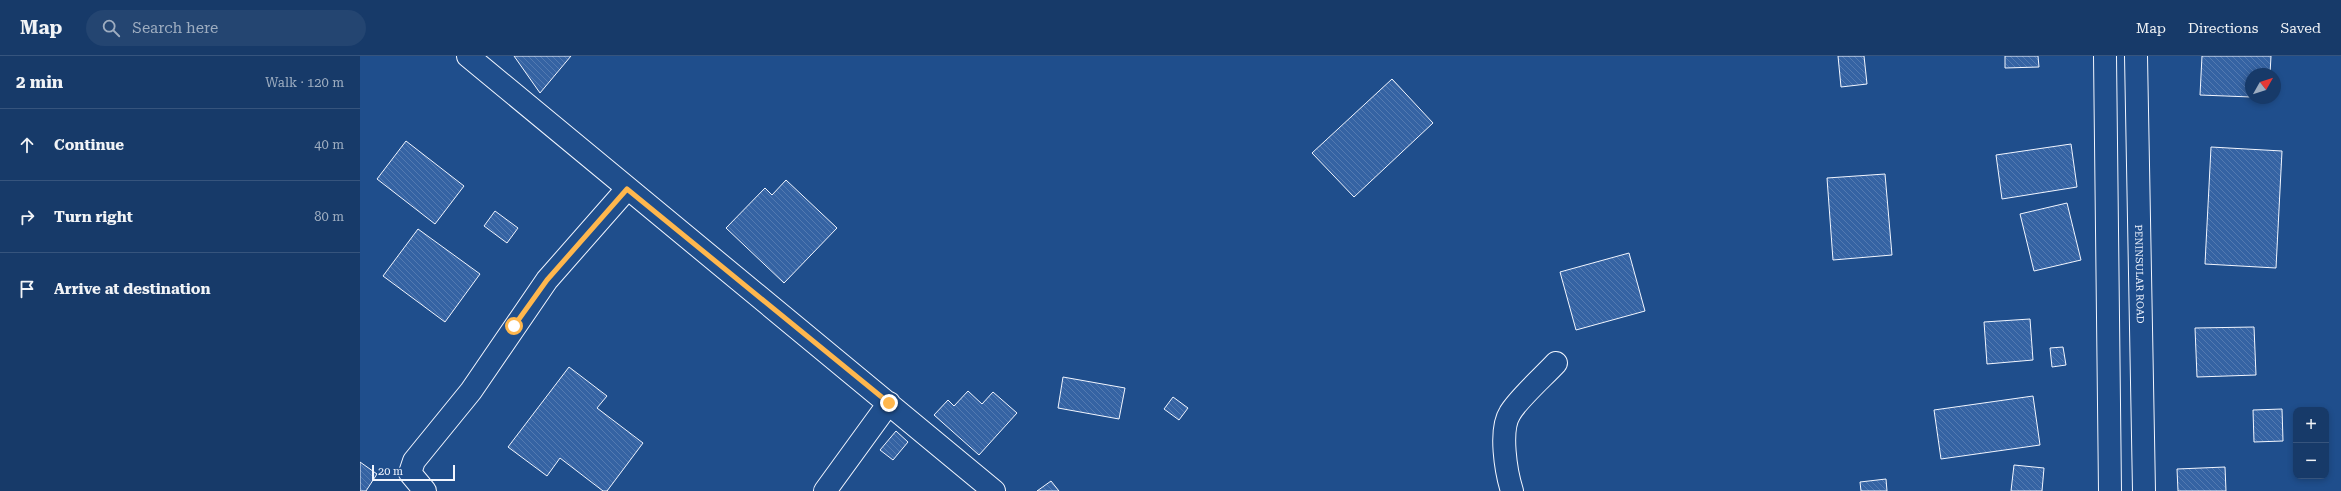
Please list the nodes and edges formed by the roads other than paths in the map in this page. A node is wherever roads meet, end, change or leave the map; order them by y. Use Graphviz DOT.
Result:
graph roads {
  1 [pos="468,56"];
  2 [pos="2105,56"];
  3 [pos="2136,56"];
  4 [pos="627,189"];
  5 [pos="1556,364"];
  6 [pos="889,403"];
  7 [pos="425,491"];
  8 [pos="825,491"];
  9 [pos="994,491"];
  10 [pos="1512,491"];
  11 [pos="2110,491"];
  12 [pos="2144,491"];
  1 -- 4 [label="street"];
  2 -- 11 [label="street"];
  3 -- 12 [label="street, PENINSULAR ROAD"];
  4 -- 6 [label="street"];
  4 -- 7 [label="street"];
  5 -- 10 [label="street"];
  6 -- 8 [label="street"];
  6 -- 9 [label="street"];
}
